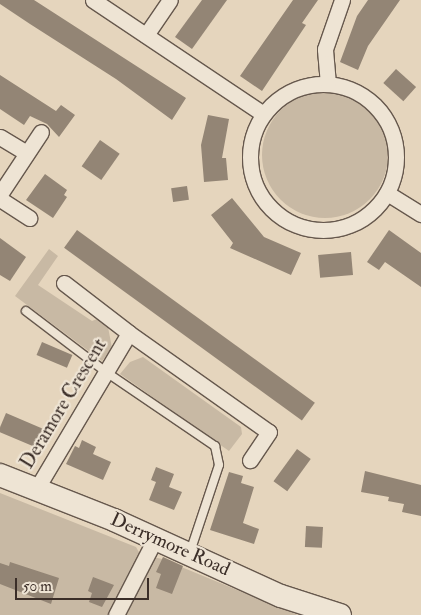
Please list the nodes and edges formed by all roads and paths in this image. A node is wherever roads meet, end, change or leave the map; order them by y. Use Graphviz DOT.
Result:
graph roads {
  1 [pos="93,0"];
  2 [pos="170,0"];
  3 [pos="342,0"];
  4 [pos="146,35"];
  5 [pos="328,84"];
  6 [pos="263,114"];
  7 [pos="42,132"];
  8 [pos="0,137"];
  9 [pos="27,153"];
  10 [pos="387,193"];
  11 [pos="0,194"];
  12 [pos="0,199"];
  13 [pos="421,214"];
  14 [pos="29,218"];
  15 [pos="64,283"];
  16 [pos="26,311"];
  17 [pos="129,333"];
  18 [pos="106,372"];
  19 [pos="250,460"];
  20 [pos="0,475"];
  21 [pos="37,488"];
  22 [pos="155,539"];
  23 [pos="190,554"];
  24 [pos="116,615"];
  25 [pos="340,615"];
  1 -- 4 [label="street"];
  2 -- 4 [label="street"];
  3 -- 5 [label="street"];
  4 -- 6 [label="street"];
  5 -- 6 [label="street"];
  5 -- 10 [label="street"];
  6 -- 10 [label="street"];
  7 -- 9 [label="street"];
  8 -- 9 [label="street"];
  9 -- 11 [label="street"];
  10 -- 13 [label="street"];
  12 -- 14 [label="street"];
  15 -- 17 [label="street, Deramore Crescent"];
  16 -- 18 [label="lane"];
  17 -- 18 [label="street, Deramore Crescent"];
  17 -- 19 [label="street"];
  18 -- 21 [label="street, Deramore Crescent"];
  18 -- 23 [label="lane"];
  20 -- 21 [label="main road, Derrymore Road"];
  21 -- 22 [label="main road, Derrymore Road"];
  22 -- 23 [label="main road, Derrymore Road"];
  22 -- 24 [label="street"];
  23 -- 25 [label="main road, Derrymore Road"];
}
